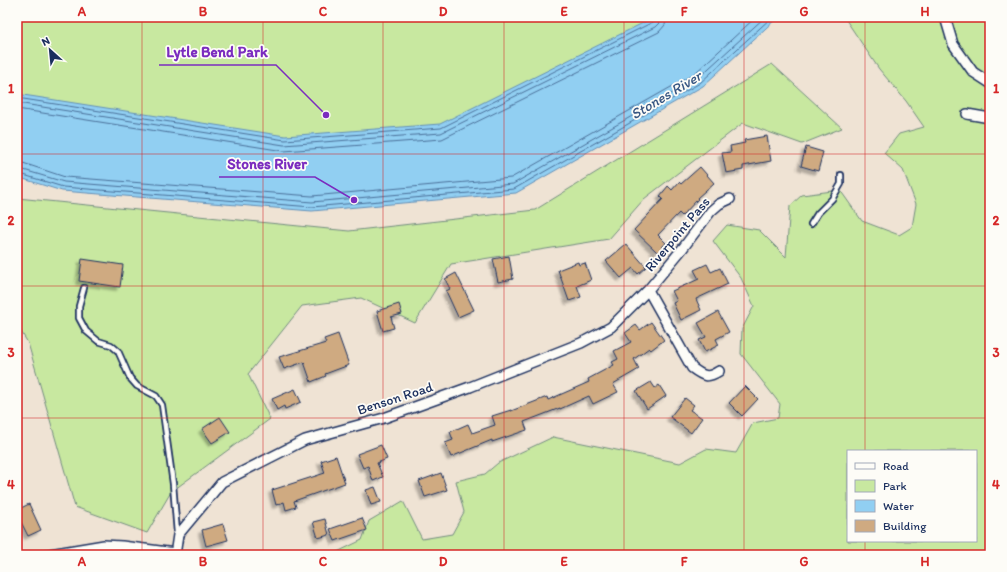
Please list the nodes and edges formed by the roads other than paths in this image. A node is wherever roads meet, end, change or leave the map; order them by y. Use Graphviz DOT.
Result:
graph roads {
  1 [pos="945,17"];
  2 [pos="990,83"];
  3 [pos="967,114"];
  4 [pos="990,118"];
  5 [pos="840,175"];
  6 [pos="730,199"];
  7 [pos="811,224"];
  8 [pos="84,288"];
  9 [pos="648,290"];
  10 [pos="719,371"];
  11 [pos="178,535"];
  12 [pos="112,545"];
  13 [pos="175,554"];
  14 [pos="44,555"];
  15 [pos="113,555"];
  1 -- 2 [label="street"];
  3 -- 4 [label="street"];
  5 -- 7 [label="lane"];
  6 -- 9 [label="street, Riverpoint Pass"];
  8 -- 11 [label="lane"];
  9 -- 10 [label="street"];
  9 -- 11 [label="street, Benson Road"];
  11 -- 13 [label="street"];
  12 -- 13 [label="street"];
  12 -- 14 [label="street"];
  12 -- 15 [label="lane"];
}
